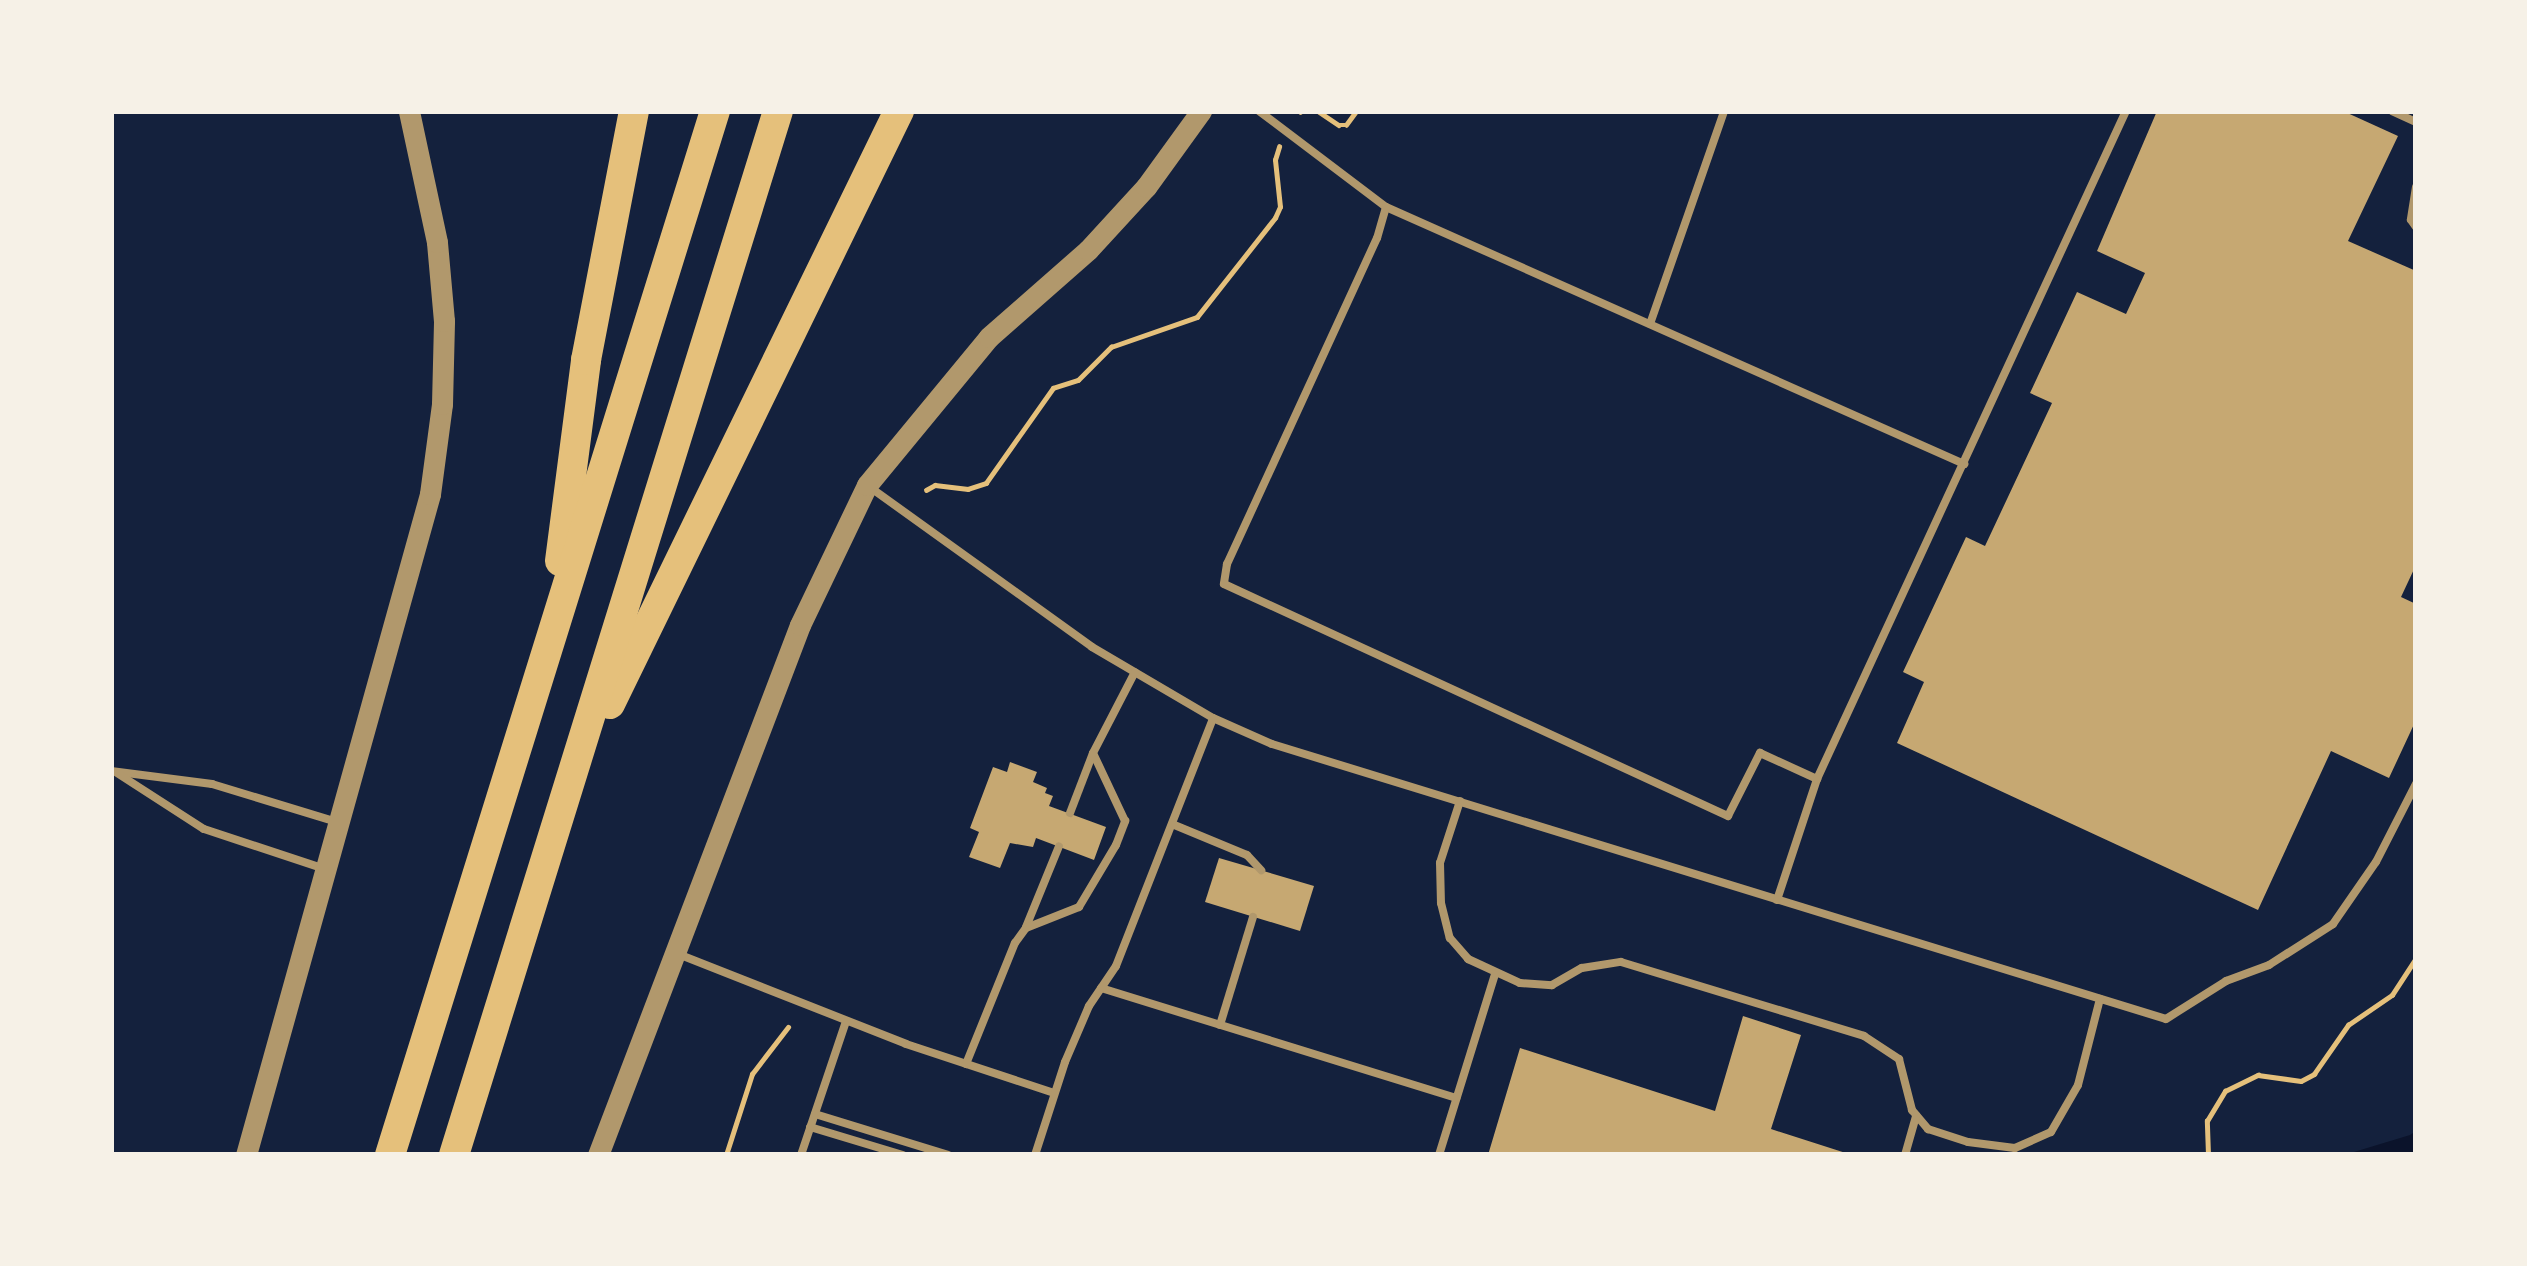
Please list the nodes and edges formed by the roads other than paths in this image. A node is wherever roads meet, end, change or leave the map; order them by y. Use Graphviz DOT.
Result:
graph roads {
  1 [pos="409,111"];
  2 [pos="634,111"];
  3 [pos="715,111"];
  4 [pos="778,111"];
  5 [pos="899,111"];
  6 [pos="1201,111"];
  7 [pos="1258,111"];
  8 [pos="1724,111"];
  9 [pos="2126,111"];
  10 [pos="2392,111"];
  11 [pos="2416,122"];
  12 [pos="2416,187"];
  13 [pos="1386,207"];
  14 [pos="2416,227"];
  15 [pos="1650,324"];
  16 [pos="1964,464"];
  17 [pos="867,485"];
  18 [pos="549,643"];
  19 [pos="1135,672"];
  20 [pos="1213,718"];
  21 [pos="1093,753"];
  22 [pos="113,771"];
  23 [pos="1817,778"];
  24 [pos="2416,784"];
  25 [pos="567,790"];
  26 [pos="1460,800"];
  27 [pos="1070,813"];
  28 [pos="339,823"];
  29 [pos="1172,824"];
  30 [pos="1059,846"];
  31 [pos="326,869"];
  32 [pos="1261,870"];
  33 [pos="1777,900"];
  34 [pos="1253,917"];
  35 [pos="1025,928"];
  36 [pos="676,953"];
  37 [pos="1495,974"];
  38 [pos="1101,988"];
  39 [pos="2100,999"];
  40 [pos="845,1021"];
  41 [pos="1220,1025"];
  42 [pos="966,1064"];
  43 [pos="1054,1093"];
  44 [pos="1456,1098"];
  45 [pos="814,1114"];
  46 [pos="1917,1115"];
  47 [pos="810,1127"];
  48 [pos="246,1155"];
  49 [pos="390,1155"];
  50 [pos="454,1155"];
  51 [pos="598,1155"];
  52 [pos="801,1155"];
  53 [pos="903,1155"];
  54 [pos="948,1155"];
  55 [pos="1035,1155"];
  56 [pos="1439,1155"];
  57 [pos="1905,1155"];
  1 -- 28 [label="street"];
  2 -- 18 [label="highway"];
  3 -- 18 [label="highway"];
  4 -- 25 [label="highway"];
  5 -- 25 [label="highway"];
  6 -- 17 [label="street"];
  7 -- 13 [label="lane"];
  8 -- 15 [label="lane"];
  9 -- 16 [label="lane"];
  10 -- 11 [label="lane"];
  12 -- 14 [label="lane"];
  13 -- 15 [label="lane"];
  13 -- 23 [label="lane"];
  15 -- 16 [label="lane"];
  16 -- 23 [label="lane"];
  17 -- 19 [label="lane"];
  17 -- 36 [label="street"];
  18 -- 49 [label="highway"];
  19 -- 20 [label="lane"];
  19 -- 21 [label="lane"];
  20 -- 26 [label="lane"];
  20 -- 29 [label="lane"];
  21 -- 27 [label="lane"];
  21 -- 35 [label="lane"];
  22 -- 28 [label="lane"];
  22 -- 31 [label="lane"];
  23 -- 33 [label="lane"];
  24 -- 39 [label="lane"];
  25 -- 50 [label="highway"];
  26 -- 33 [label="lane"];
  26 -- 37 [label="lane"];
  28 -- 31 [label="street"];
  29 -- 32 [label="lane"];
  29 -- 38 [label="lane"];
  30 -- 35 [label="lane"];
  31 -- 48 [label="street"];
  33 -- 39 [label="lane"];
  34 -- 41 [label="lane"];
  35 -- 42 [label="lane"];
  36 -- 40 [label="lane"];
  36 -- 51 [label="street"];
  37 -- 44 [label="lane"];
  37 -- 46 [label="lane"];
  38 -- 41 [label="lane"];
  38 -- 43 [label="lane"];
  39 -- 46 [label="lane"];
  40 -- 42 [label="lane"];
  40 -- 45 [label="lane"];
  41 -- 44 [label="lane"];
  42 -- 43 [label="lane"];
  43 -- 55 [label="lane"];
  44 -- 56 [label="lane"];
  45 -- 47 [label="lane"];
  45 -- 54 [label="lane"];
  46 -- 57 [label="lane"];
  47 -- 52 [label="lane"];
  47 -- 53 [label="lane"];
}
